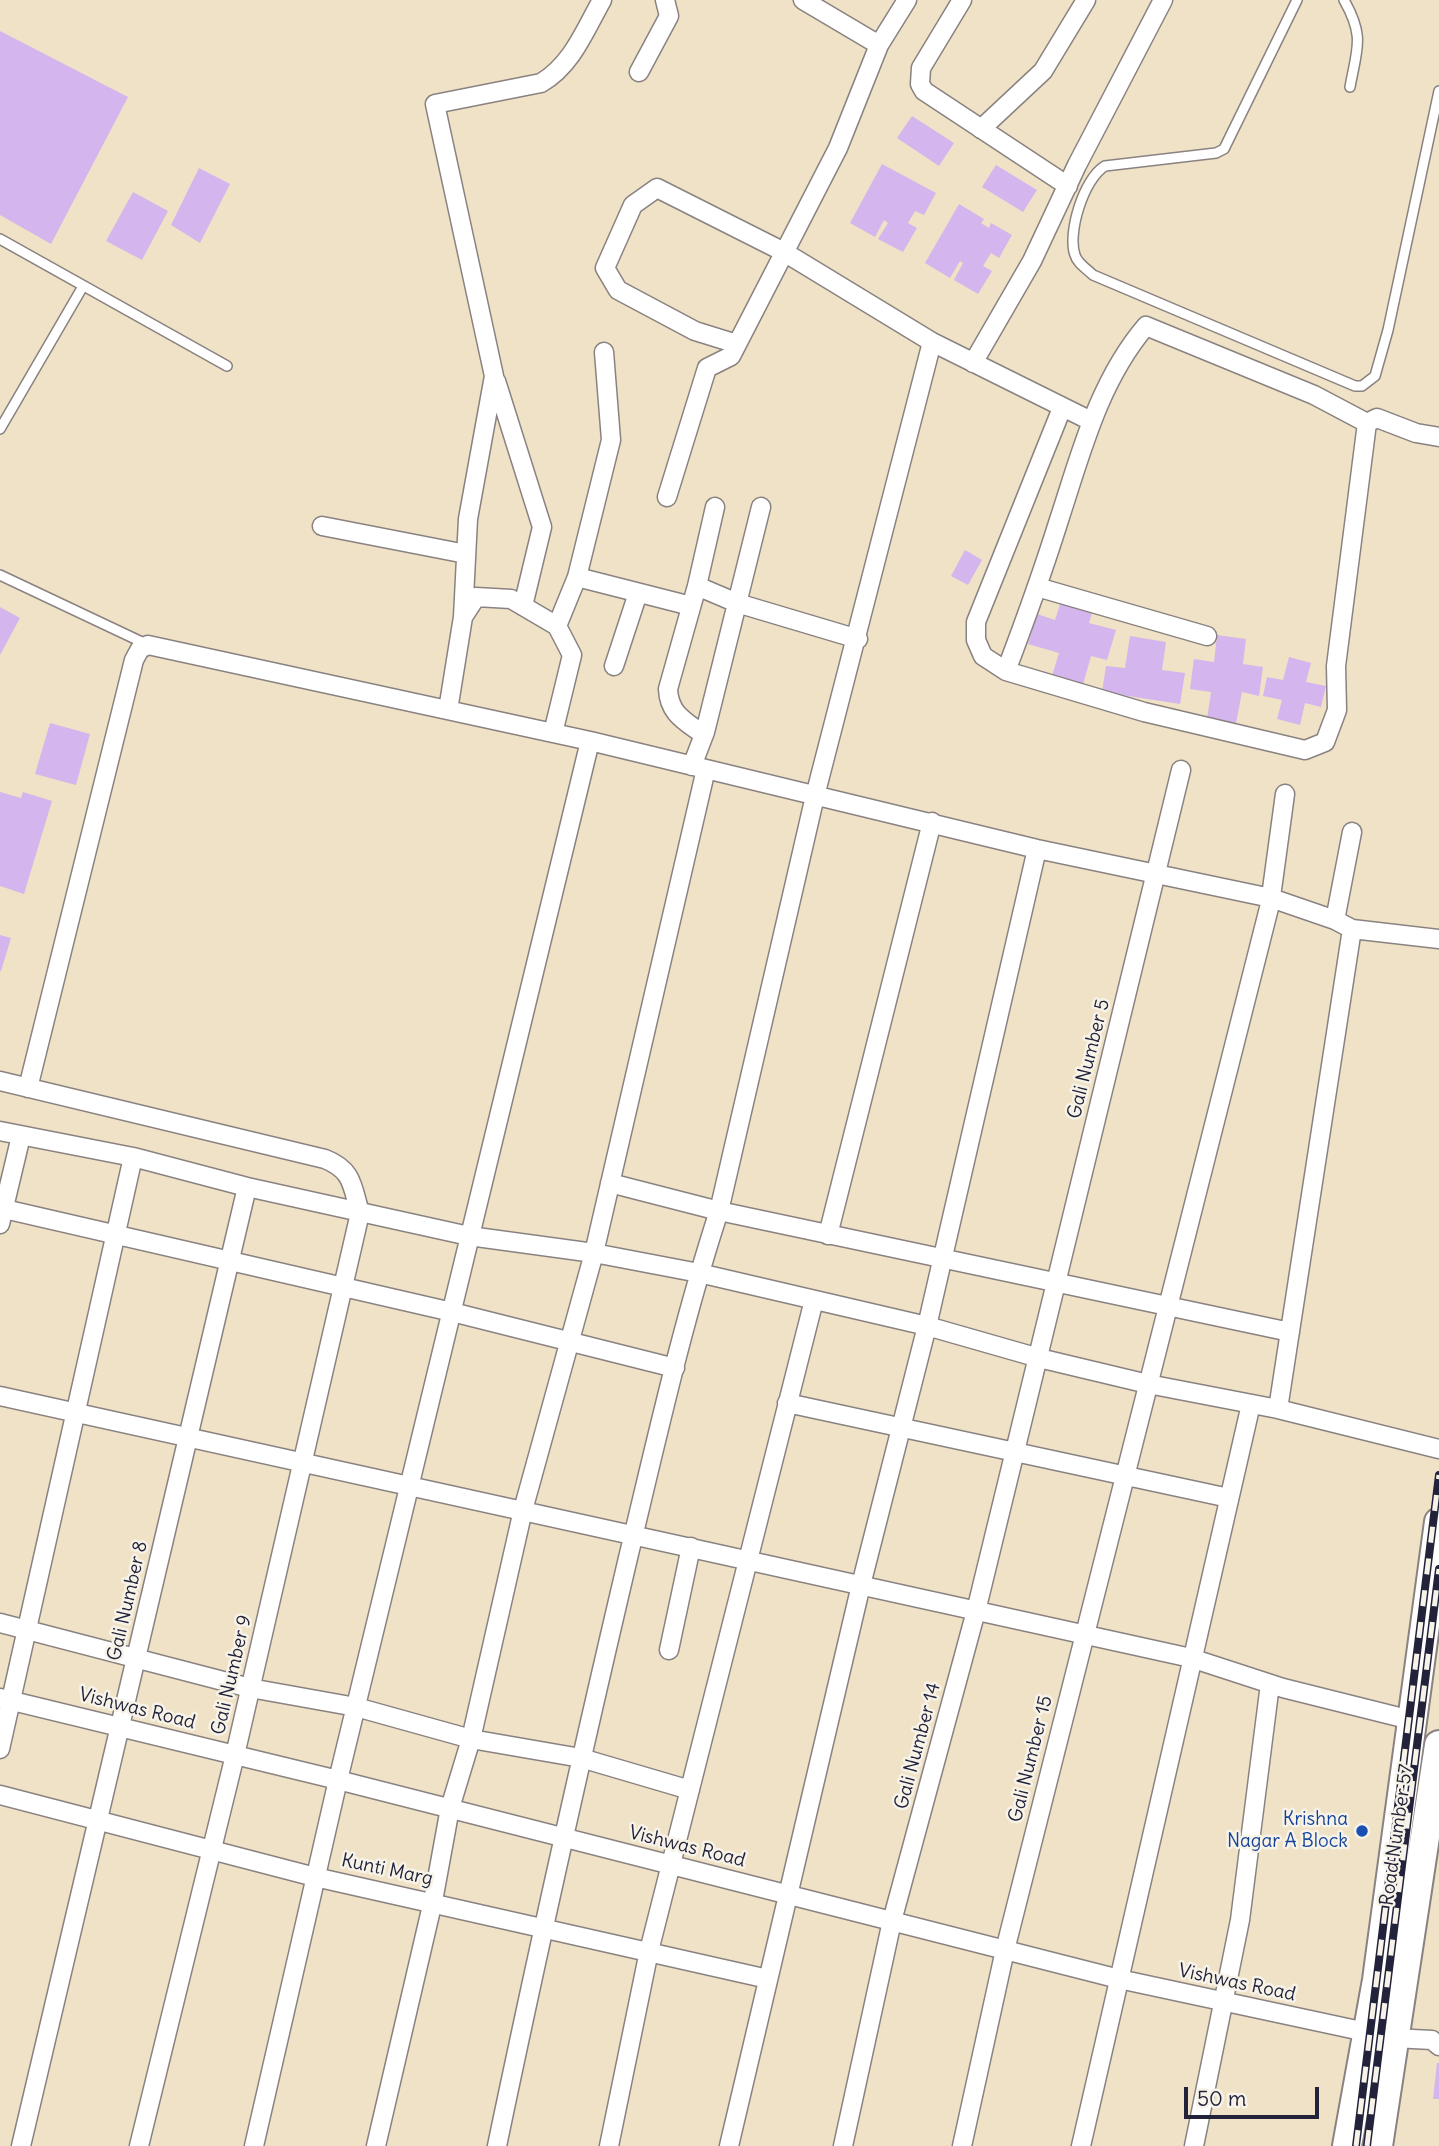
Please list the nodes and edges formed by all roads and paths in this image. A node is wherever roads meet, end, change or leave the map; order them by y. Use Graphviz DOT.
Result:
graph roads {
  1 [pos="602,0"];
  2 [pos="665,0"];
  3 [pos="803,0"];
  4 [pos="907,0"];
  5 [pos="962,0"];
  6 [pos="1086,0"];
  7 [pos="1163,0"];
  8 [pos="1297,0"];
  9 [pos="1344,0"];
  10 [pos="879,45"];
  11 [pos="639,72"];
  12 [pos="1350,87"];
  13 [pos="1439,91"];
  14 [pos="981,129"];
  15 [pos="1068,186"];
  16 [pos="0,239"];
  17 [pos="785,252"];
  18 [pos="82,288"];
  19 [pos="932,342"];
  20 [pos="737,344"];
  21 [pos="604,352"];
  22 [pos="973,363"];
  23 [pos="227,366"];
  24 [pos="492,369"];
  25 [pos="1062,408"];
  26 [pos="1091,421"];
  27 [pos="1367,424"];
  28 [pos="0,429"];
  29 [pos="1439,438"];
  30 [pos="667,497"];
  31 [pos="715,507"];
  32 [pos="761,507"];
  33 [pos="322,526"];
  34 [pos="466,554"];
  35 [pos="0,575"];
  36 [pos="578,577"];
  37 [pos="697,586"];
  38 [pos="1037,587"];
  39 [pos="638,593"];
  40 [pos="737,603"];
  41 [pos="523,606"];
  42 [pos="691,607"];
  43 [pos="463,617"];
  44 [pos="557,626"];
  45 [pos="1207,636"];
  46 [pos="858,639"];
  47 [pos="148,645"];
  48 [pos="614,666"];
  49 [pos="1006,671"];
  50 [pos="447,710"];
  51 [pos="553,733"];
  52 [pos="704,735"];
  53 [pos="590,741"];
  54 [pos="699,767"];
  55 [pos="1181,771"];
  56 [pos="1285,794"];
  57 [pos="815,796"];
  58 [pos="932,822"];
  59 [pos="1352,832"];
  60 [pos="1037,849"];
  61 [pos="1156,874"];
  62 [pos="1271,898"];
  63 [pos="1335,920"];
  64 [pos="1357,930"];
  65 [pos="1439,939"];
  66 [pos="0,1081"];
  67 [pos="28,1088"];
  68 [pos="0,1130"];
  69 [pos="21,1136"];
  70 [pos="133,1157"];
  71 [pos="610,1183"];
  72 [pos="247,1187"];
  73 [pos="719,1211"];
  74 [pos="1,1213"];
  75 [pos="360,1213"];
  76 [pos="828,1235"];
  77 [pos="115,1236"];
  78 [pos="469,1236"];
  79 [pos="594,1253"];
  80 [pos="230,1259"];
  81 [pos="943,1259"];
  82 [pos="699,1273"];
  83 [pos="1056,1284"];
  84 [pos="342,1287"];
  85 [pos="814,1300"];
  86 [pos="1169,1305"];
  87 [pos="452,1312"];
  88 [pos="927,1326"];
  89 [pos="1290,1332"];
  90 [pos="569,1342"];
  91 [pos="1039,1358"];
  92 [pos="676,1368"];
  93 [pos="1148,1384"];
  94 [pos="0,1396"];
  95 [pos="788,1403"];
  96 [pos="1251,1404"];
  97 [pos="1278,1409"];
  98 [pos="75,1410"];
  99 [pos="901,1428"];
  100 [pos="187,1435"];
  101 [pos="1439,1449"];
  102 [pos="1016,1451"];
  103 [pos="302,1461"];
  104 [pos="1126,1475"];
  105 [pos="411,1485"];
  106 [pos="1229,1498"];
  107 [pos="523,1510"];
  108 [pos="1439,1522"];
  109 [pos="634,1535"];
  110 [pos="691,1547"];
  111 [pos="747,1560"];
  112 [pos="861,1585"];
  113 [pos="976,1611"];
  114 [pos="0,1623"];
  115 [pos="28,1628"];
  116 [pos="1084,1635"];
  117 [pos="669,1650"];
  118 [pos="1191,1658"];
  119 [pos="136,1659"];
  120 [pos="1277,1686"];
  121 [pos="250,1688"];
  122 [pos="6,1700"];
  123 [pos="356,1707"];
  124 [pos="1411,1720"];
  125 [pos="121,1726"];
  126 [pos="471,1739"];
  127 [pos="1439,1745"];
  128 [pos="0,1749"];
  129 [pos="235,1755"];
  130 [pos="580,1758"];
  131 [pos="338,1780"];
  132 [pos="690,1790"];
  133 [pos="0,1795"];
  134 [pos="450,1808"];
  135 [pos="98,1822"];
  136 [pos="562,1837"];
  137 [pos="212,1848"];
  138 [pos="671,1865"];
  139 [pos="315,1877"];
  140 [pos="788,1894"];
  141 [pos="433,1901"];
  142 [pos="892,1921"];
  143 [pos="543,1927"];
  144 [pos="1005,1950"];
  145 [pos="649,1951"];
  146 [pos="768,1979"];
  147 [pos="1119,1979"];
  148 [pos="1225,2003"];
  149 [pos="1365,2032"];
  150 [pos="1394,2038"];
  151 [pos="1437,2040"];
  152 [pos="21,2146"];
  153 [pos="139,2146"];
  154 [pos="254,2146"];
  155 [pos="376,2146"];
  156 [pos="496,2146"];
  157 [pos="609,2146"];
  158 [pos="729,2146"];
  159 [pos="843,2146"];
  160 [pos="961,2146"];
  161 [pos="1082,2146"];
  162 [pos="1194,2146"];
  163 [pos="1347,2146"];
  164 [pos="1378,2146"];
  1 -- 24 [label="street"];
  2 -- 11 [label="street"];
  3 -- 10 [label="street"];
  4 -- 10 [label="street"];
  5 -- 14 [label="street"];
  6 -- 14 [label="street"];
  7 -- 15 [label="street"];
  8 -- 13 [label="lane"];
  9 -- 12 [label="lane"];
  10 -- 17 [label="street"];
  14 -- 15 [label="street"];
  15 -- 22 [label="street"];
  16 -- 18 [label="lane"];
  17 -- 19 [label="street"];
  17 -- 20 [label="street"];
  17 -- 20 [label="street"];
  18 -- 23 [label="lane"];
  18 -- 28 [label="lane"];
  19 -- 22 [label="street"];
  19 -- 46 [label="street"];
  20 -- 30 [label="street"];
  21 -- 36 [label="street"];
  22 -- 25 [label="street"];
  24 -- 34 [label="street"];
  24 -- 41 [label="street"];
  25 -- 26 [label="street"];
  25 -- 49 [label="street"];
  26 -- 27 [label="street"];
  26 -- 38 [label="street"];
  27 -- 29 [label="street"];
  27 -- 49 [label="street"];
  31 -- 37 [label="street"];
  32 -- 40 [label="street"];
  33 -- 34 [label="street"];
  34 -- 43 [label="street"];
  35 -- 47 [label="lane"];
  36 -- 39 [label="street"];
  36 -- 44 [label="street"];
  37 -- 40 [label="street"];
  37 -- 42 [label="street"];
  38 -- 45 [label="street"];
  38 -- 49 [label="street"];
  39 -- 42 [label="street"];
  39 -- 48 [label="street"];
  40 -- 46 [label="street"];
  40 -- 52 [label="street"];
  41 -- 43 [label="street"];
  41 -- 44 [label="street"];
  42 -- 52 [label="street"];
  43 -- 50 [label="street"];
  44 -- 51 [label="street"];
  46 -- 57 [label="street"];
  47 -- 50 [label="street"];
  47 -- 67 [label="street"];
  50 -- 51 [label="street"];
  51 -- 53 [label="street"];
  52 -- 54 [label="street"];
  53 -- 54 [label="street"];
  53 -- 78 [label="street"];
  54 -- 57 [label="street"];
  54 -- 71 [label="street"];
  55 -- 61 [label="street, Gali Number 5"];
  56 -- 62 [label="street, Gali Number 15"];
  57 -- 58 [label="street"];
  57 -- 73 [label="street"];
  58 -- 60 [label="street"];
  58 -- 76 [label="street"];
  59 -- 63 [label="street"];
  60 -- 61 [label="street"];
  60 -- 81 [label="street"];
  61 -- 62 [label="street"];
  61 -- 83 [label="street, Gali Number 5"];
  62 -- 63 [label="street"];
  62 -- 86 [label="street, Gali Number 15"];
  63 -- 64 [label="street"];
  64 -- 65 [label="street"];
  64 -- 89 [label="street"];
  66 -- 67 [label="street"];
  67 -- 75 [label="street"];
  68 -- 69 [label="street"];
  69 -- 70 [label="street"];
  69 -- 74 [label="street"];
  70 -- 72 [label="street"];
  70 -- 77 [label="street"];
  71 -- 73 [label="street"];
  71 -- 79 [label="street"];
  72 -- 75 [label="street"];
  72 -- 80 [label="street, Gali Number 8"];
  73 -- 76 [label="street"];
  73 -- 82 [label="street"];
  74 -- 77 [label="street"];
  75 -- 78 [label="street"];
  75 -- 84 [label="street, Gali Number 9"];
  76 -- 81 [label="street"];
  77 -- 80 [label="street"];
  77 -- 98 [label="street"];
  78 -- 79 [label="street"];
  78 -- 87 [label="street"];
  79 -- 82 [label="street"];
  79 -- 90 [label="street"];
  80 -- 84 [label="street"];
  80 -- 100 [label="street, Gali Number 8"];
  81 -- 83 [label="street"];
  81 -- 88 [label="street"];
  82 -- 85 [label="street"];
  82 -- 92 [label="street"];
  83 -- 86 [label="street"];
  83 -- 91 [label="street, Gali Number 5"];
  84 -- 87 [label="street"];
  84 -- 103 [label="street, Gali Number 9"];
  85 -- 88 [label="street"];
  85 -- 95 [label="street"];
  86 -- 89 [label="street"];
  86 -- 93 [label="street, Gali Number 15"];
  87 -- 90 [label="street"];
  87 -- 105 [label="street"];
  88 -- 91 [label="street"];
  88 -- 99 [label="street"];
  89 -- 97 [label="street"];
  90 -- 92 [label="street"];
  90 -- 107 [label="street"];
  91 -- 93 [label="street"];
  91 -- 102 [label="street, Gali Number 14"];
  92 -- 109 [label="street"];
  93 -- 96 [label="street"];
  93 -- 104 [label="street, Gali Number 15"];
  94 -- 98 [label="street"];
  95 -- 99 [label="street"];
  95 -- 111 [label="street"];
  96 -- 97 [label="street"];
  96 -- 106 [label="street"];
  97 -- 101 [label="street"];
  98 -- 100 [label="street"];
  98 -- 115 [label="street"];
  99 -- 102 [label="street"];
  99 -- 112 [label="street"];
  100 -- 103 [label="street"];
  100 -- 119 [label="street, Gali Number 8"];
  102 -- 104 [label="street"];
  102 -- 113 [label="street, Gali Number 14"];
  103 -- 105 [label="street"];
  103 -- 121 [label="street, Gali Number 9"];
  104 -- 106 [label="street"];
  104 -- 116 [label="street, Gali Number 15"];
  105 -- 107 [label="street"];
  105 -- 123 [label="street"];
  106 -- 118 [label="street"];
  107 -- 109 [label="street"];
  107 -- 126 [label="street"];
  108 -- 124 [label="main road, Road Number 57"];
  109 -- 110 [label="street"];
  109 -- 130 [label="street"];
  110 -- 111 [label="street"];
  110 -- 117 [label="street"];
  111 -- 112 [label="street"];
  111 -- 132 [label="street"];
  112 -- 113 [label="street"];
  112 -- 140 [label="street"];
  113 -- 116 [label="street"];
  113 -- 142 [label="street, Gali Number 14"];
  114 -- 115 [label="street"];
  115 -- 119 [label="street"];
  115 -- 122 [label="street"];
  116 -- 118 [label="street"];
  116 -- 144 [label="street, Gali Number 15"];
  118 -- 120 [label="street"];
  118 -- 147 [label="street"];
  119 -- 121 [label="street"];
  119 -- 125 [label="street, Gali Number 8"];
  120 -- 124 [label="street"];
  120 -- 148 [label="street"];
  121 -- 123 [label="street"];
  121 -- 129 [label="street, Gali Number 9"];
  122 -- 125 [label="street, Vishwas Road"];
  122 -- 128 [label="street"];
  123 -- 126 [label="street"];
  123 -- 131 [label="street"];
  124 -- 149 [label="main road, Road Number 57"];
  125 -- 129 [label="street, Vishwas Road"];
  125 -- 135 [label="street, Gali Number 8"];
  126 -- 130 [label="street"];
  126 -- 134 [label="street"];
  127 -- 150 [label="main road, Road Number 57"];
  129 -- 131 [label="street, Vishwas Road"];
  129 -- 137 [label="street, Gali Number 9"];
  130 -- 132 [label="street"];
  130 -- 136 [label="street"];
  131 -- 134 [label="street, Vishwas Road"];
  131 -- 139 [label="street"];
  132 -- 138 [label="street"];
  133 -- 135 [label="street, Kunti Marg"];
  134 -- 136 [label="street, Vishwas Road"];
  134 -- 141 [label="street"];
  135 -- 137 [label="street, Kunti Marg"];
  135 -- 152 [label="street, Gali Number 8"];
  136 -- 138 [label="street, Vishwas Road"];
  136 -- 143 [label="street"];
  137 -- 139 [label="street, Kunti Marg"];
  137 -- 153 [label="street, Gali Number 9"];
  138 -- 140 [label="street, Vishwas Road"];
  138 -- 145 [label="street"];
  139 -- 141 [label="street, Kunti Marg"];
  139 -- 154 [label="street"];
  140 -- 142 [label="street, Vishwas Road"];
  140 -- 146 [label="street"];
  141 -- 143 [label="street, Kunti Marg"];
  141 -- 155 [label="street"];
  142 -- 144 [label="street, Vishwas Road"];
  142 -- 159 [label="street, Gali Number 14"];
  143 -- 145 [label="street, Kunti Marg"];
  143 -- 156 [label="street"];
  144 -- 147 [label="street, Vishwas Road"];
  144 -- 160 [label="street, Gali Number 15"];
  145 -- 146 [label="street, Kunti Marg"];
  145 -- 157 [label="street"];
  146 -- 158 [label="street"];
  147 -- 148 [label="street, Vishwas Road"];
  147 -- 161 [label="street"];
  148 -- 149 [label="street, Vishwas Road"];
  148 -- 162 [label="street"];
  149 -- 150 [label="street, Vishwas Road"];
  149 -- 163 [label="main road, Road Number 57"];
  150 -- 151 [label="street, Vishwas Road"];
  150 -- 164 [label="main road, Road Number 57"];
}
